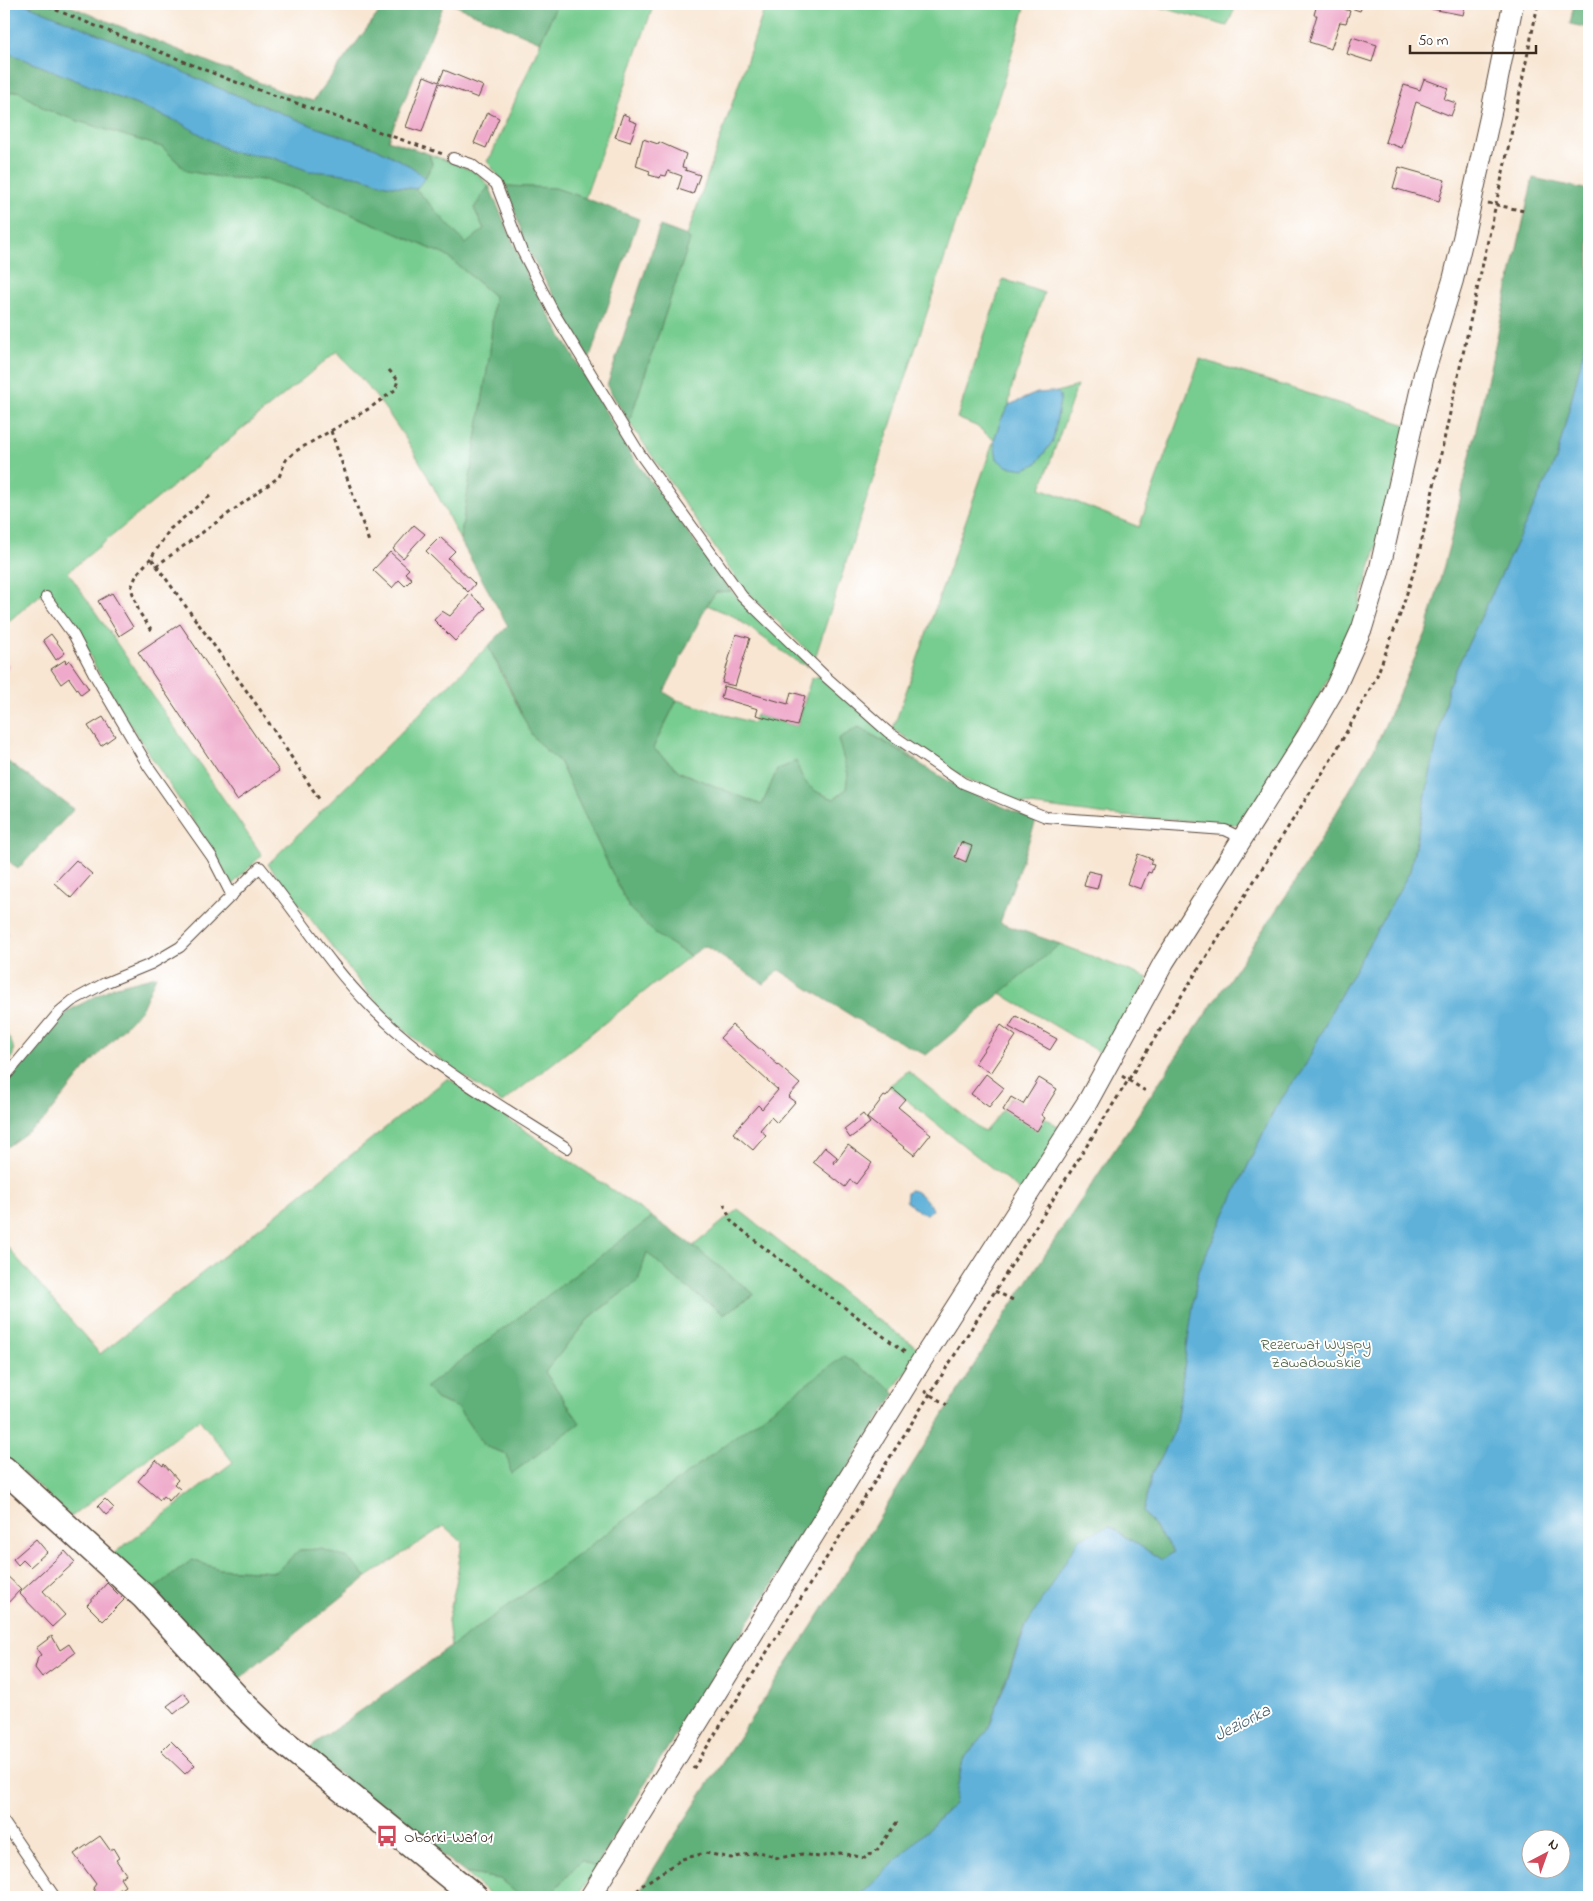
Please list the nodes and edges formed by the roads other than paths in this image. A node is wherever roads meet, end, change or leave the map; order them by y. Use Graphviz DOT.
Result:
graph roads {
  1 [pos="1513,4"];
  2 [pos="453,158"];
  3 [pos="46,598"];
  4 [pos="1242,838"];
  5 [pos="232,896"];
  6 [pos="4,1078"];
  7 [pos="567,1148"];
  8 [pos="4,1469"];
  9 [pos="4,1822"];
  10 [pos="55,1897"];
  11 [pos="475,1897"];
  12 [pos="590,1897"];
  1 -- 4 [label="street"];
  2 -- 4 [label="lane"];
  3 -- 5 [label="lane"];
  4 -- 12 [label="street"];
  5 -- 6 [label="lane"];
  5 -- 7 [label="lane"];
  8 -- 11 [label="street"];
  9 -- 10 [label="lane"];
}
